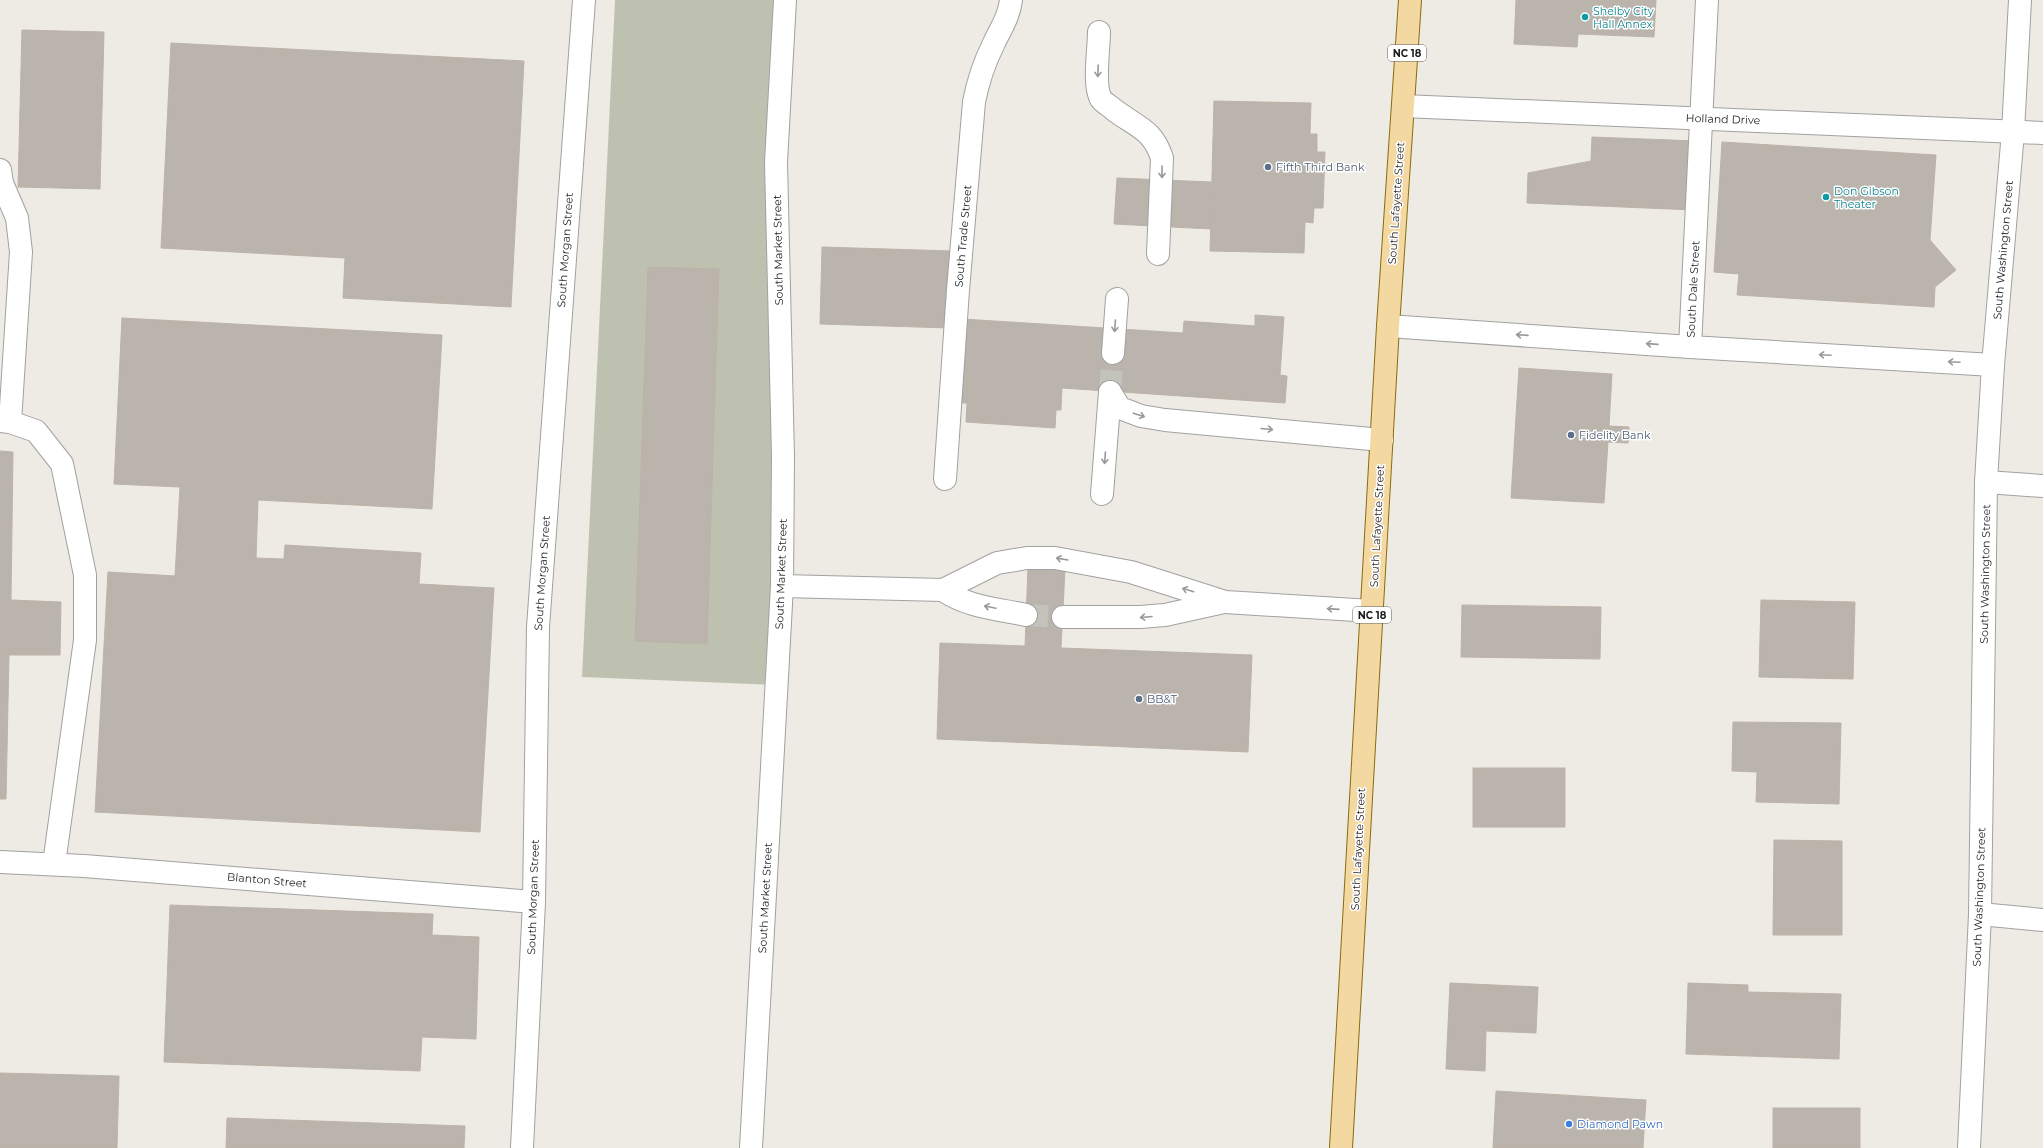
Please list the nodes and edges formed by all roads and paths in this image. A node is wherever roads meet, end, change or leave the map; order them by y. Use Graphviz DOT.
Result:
graph roads {
  1 [pos="584,0"];
  2 [pos="785,0"];
  3 [pos="1011,0"];
  4 [pos="1410,0"];
  5 [pos="1707,0"];
  6 [pos="2020,0"];
  7 [pos="1099,32"];
  8 [pos="1403,106"];
  9 [pos="1701,118"];
  10 [pos="2013,132"];
  11 [pos="2043,133"];
  12 [pos="0,170"];
  13 [pos="1158,254"];
  14 [pos="1117,299"];
  15 [pos="1388,326"];
  16 [pos="1690,347"];
  17 [pos="1113,353"];
  18 [pos="1993,365"];
  19 [pos="5,421"];
  20 [pos="1382,440"];
  21 [pos="945,479"];
  22 [pos="1986,482"];
  23 [pos="2043,486"];
  24 [pos="1102,494"];
  25 [pos="782,586"];
  26 [pos="944,590"];
  27 [pos="1225,602"];
  28 [pos="1372,611"];
  29 [pos="1026,615"];
  30 [pos="1063,617"];
  31 [pos="0,862"];
  32 [pos="54,864"];
  33 [pos="534,902"];
  34 [pos="1980,914"];
  35 [pos="2043,920"];
  36 [pos="522,1148"];
  37 [pos="751,1148"];
  38 [pos="1341,1148"];
  39 [pos="1969,1148"];
  1 -- 33 [label="street, South Morgan Street"];
  2 -- 25 [label="street, South Market Street"];
  3 -- 21 [label="street, South Trade Street"];
  4 -- 8 [label="main road, South Lafayette Street / NC 18"];
  5 -- 9 [label="street, South Dale Street"];
  6 -- 10 [label="street, South Washington Street"];
  7 -- 13 [label="street, one-way"];
  8 -- 9 [label="street, Holland Drive"];
  8 -- 15 [label="main road, South Lafayette Street / NC 18"];
  9 -- 10 [label="street, Holland Drive"];
  9 -- 16 [label="street, South Dale Street"];
  10 -- 11 [label="street, Holland Drive"];
  10 -- 18 [label="street, South Washington Street"];
  12 -- 19 [label="street"];
  14 -- 17 [label="street, one-way"];
  16 -- 15 [label="street, one-way"];
  15 -- 20 [label="main road, South Lafayette Street / NC 18"];
  18 -- 16 [label="street, South Dale Street, one-way"];
  18 -- 22 [label="street, South Washington Street"];
  19 -- 32 [label="street"];
  20 -- 24 [label="street"];
  20 -- 28 [label="main road, South Lafayette Street / NC 18"];
  22 -- 23 [label="street"];
  22 -- 34 [label="street, South Washington Street"];
  25 -- 26 [label="street"];
  25 -- 37 [label="street, South Market Street"];
  27 -- 26 [label="street, one-way"];
  29 -- 26 [label="street, one-way"];
  28 -- 27 [label="street, one-way"];
  27 -- 30 [label="street, one-way"];
  28 -- 38 [label="main road, South Lafayette Street / NC 18"];
  31 -- 32 [label="street, Blanton Street"];
  32 -- 33 [label="street, Blanton Street"];
  33 -- 36 [label="street, South Morgan Street"];
  34 -- 35 [label="street"];
  34 -- 39 [label="street, South Washington Street"];
}
